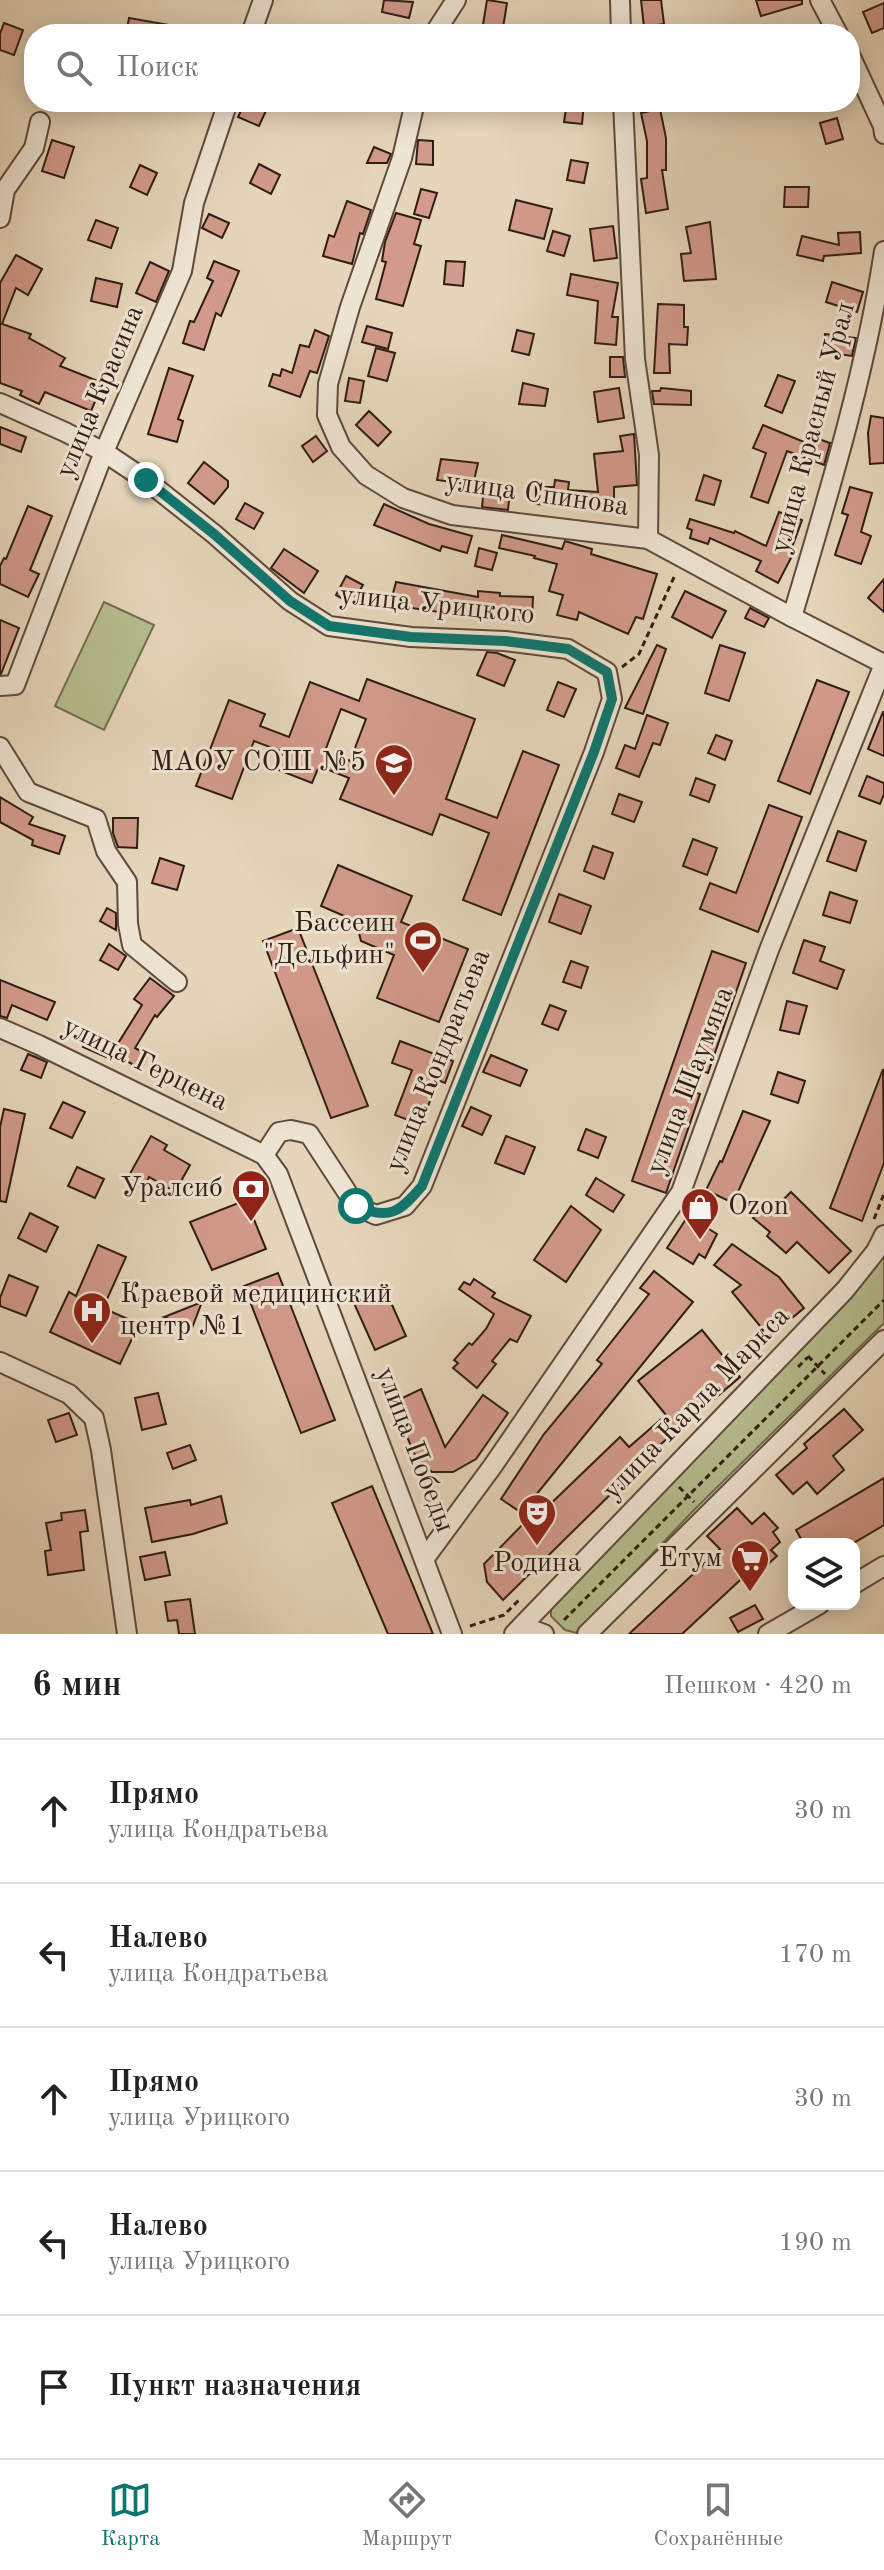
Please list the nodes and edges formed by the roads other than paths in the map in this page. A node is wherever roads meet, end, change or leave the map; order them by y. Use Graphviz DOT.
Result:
graph roads {
  1 [pos="263,0"];
  2 [pos="456,0"];
  3 [pos="620,0"];
  4 [pos="820,0"];
  5 [pos="255,24"];
  6 [pos="440,24"];
  7 [pos="621,24"];
  8 [pos="833,24"];
  9 [pos="860,77"];
  10 [pos="225,112"];
  11 [pos="413,112"];
  12 [pos="623,112"];
  13 [pos="40,122"];
  14 [pos="884,134"];
  15 [pos="0,218"];
  16 [pos="884,251"];
  17 [pos="0,403"];
  18 [pos="104,452"];
  19 [pos="648,539"];
  20 [pos="792,617"];
  21 [pos="884,664"];
  22 [pos="0,686"];
  23 [pos="0,747"];
  24 [pos="594,752"];
  25 [pos="177,982"];
  26 [pos="0,1028"];
  27 [pos="264,1155"];
  28 [pos="884,1235"];
  29 [pos="884,1340"];
  30 [pos="0,1362"];
  31 [pos="425,1558"];
  32 [pos="884,1566"];
  33 [pos="860,1580"];
  34 [pos="547,1602"];
  35 [pos="810,1610"];
  36 [pos="580,1630"];
  37 [pos="459,1631"];
  38 [pos="516,1633"];
  39 [pos="542,1633"];
  40 [pos="127,1634"];
  41 [pos="768,1634"];
  1 -- 5 [label="street"];
  2 -- 6 [label="street"];
  3 -- 7 [label="street"];
  4 -- 8 [label="street"];
  9 -- 14 [label="street"];
  10 -- 18 [label="street, улица Красина"];
  11 -- 19 [label="street, улица Спинова"];
  12 -- 19 [label="street"];
  13 -- 15 [label="street"];
  16 -- 20 [label="street, улица Красный Урал"];
  17 -- 18 [label="street, улица Урицкого"];
  18 -- 22 [label="street, улица Красина"];
  18 -- 24 [label="street, улица Урицкого"];
  19 -- 20 [label="street, улица Спинова"];
  20 -- 21 [label="street, улица Спинова"];
  21 -- 31 [label="street, улица Шаумяна"];
  23 -- 25 [label="street"];
  24 -- 27 [label="street, улица Кондратьева"];
  26 -- 27 [label="street, улица Герцена"];
  27 -- 31 [label="street, улица Победы"];
  28 -- 34 [label="street, улица Карла Маркса"];
  29 -- 36 [label="street"];
  30 -- 40 [label="street"];
  31 -- 37 [label="street, улица Победы"];
  32 -- 33 [label="street"];
  34 -- 38 [label="street, улица Карла Маркса"];
  34 -- 39 [label="street"];
  35 -- 41 [label="street"];
  38 -- 39 [label="street"];
}
